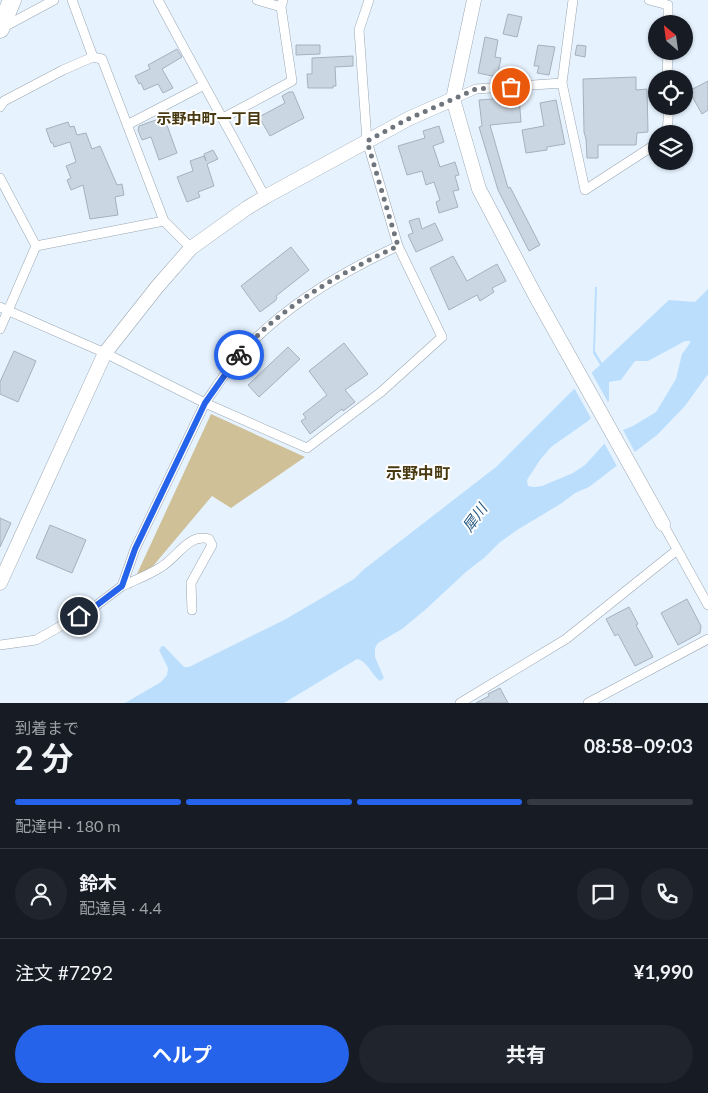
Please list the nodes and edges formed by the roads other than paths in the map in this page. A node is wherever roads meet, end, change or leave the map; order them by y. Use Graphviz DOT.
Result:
graph roads {
  1 [pos="12,0"];
  2 [pos="54,0"];
  3 [pos="72,0"];
  4 [pos="158,0"];
  5 [pos="257,0"];
  6 [pos="369,0"];
  7 [pos="474,0"];
  8 [pos="573,0"];
  9 [pos="649,0"];
  10 [pos="669,2"];
  11 [pos="282,4"];
  12 [pos="668,15"];
  13 [pos="0,29"];
  14 [pos="93,57"];
  15 [pos="562,84"];
  16 [pos="204,85"];
  17 [pos="453,99"];
  18 [pos="0,108"];
  19 [pos="224,118"];
  20 [pos="127,125"];
  21 [pos="367,141"];
  22 [pos="648,149"];
  23 [pos="0,178"];
  24 [pos="265,197"];
  25 [pos="164,221"];
  26 [pos="36,246"];
  27 [pos="398,246"];
  28 [pos="191,248"];
  29 [pos="4,309"];
  30 [pos="0,329"];
  31 [pos="105,353"];
  32 [pos="205,403"];
  33 [pos="662,524"];
  34 [pos="677,550"];
  35 [pos="0,582"];
  36 [pos="122,586"];
  37 [pos="708,604"];
  38 [pos="192,610"];
  39 [pos="708,639"];
  40 [pos="0,645"];
  41 [pos="460,703"];
  42 [pos="588,703"];
  1 -- 13 [label="highway"];
  2 -- 13 [label="street"];
  3 -- 14 [label="street"];
  4 -- 16 [label="street"];
  5 -- 11 [label="street"];
  6 -- 21 [label="street"];
  7 -- 17 [label="street"];
  8 -- 15 [label="street"];
  9 -- 10 [label="street"];
  10 -- 12 [label="street"];
  11 -- 19 [label="street"];
  14 -- 18 [label="street"];
  14 -- 20 [label="street"];
  15 -- 17 [label="street"];
  15 -- 22 [label="street"];
  16 -- 19 [label="street"];
  16 -- 20 [label="street"];
  17 -- 21 [label="street"];
  17 -- 33 [label="street"];
  19 -- 24 [label="street"];
  20 -- 25 [label="street"];
  21 -- 24 [label="street"];
  21 -- 27 [label="street"];
  23 -- 26 [label="street"];
  24 -- 28 [label="street"];
  25 -- 26 [label="street"];
  25 -- 28 [label="street"];
  26 -- 29 [label="street"];
  27 -- 32 [label="street"];
  27 -- 32 [label="street"];
  28 -- 31 [label="street"];
  29 -- 30 [label="street"];
  29 -- 31 [label="street"];
  31 -- 32 [label="street"];
  31 -- 35 [label="street"];
  32 -- 36 [label="street"];
  33 -- 34 [label="street"];
  34 -- 37 [label="street"];
  34 -- 41 [label="street"];
  36 -- 38 [label="street"];
  36 -- 40 [label="street"];
  39 -- 42 [label="street"];
}
